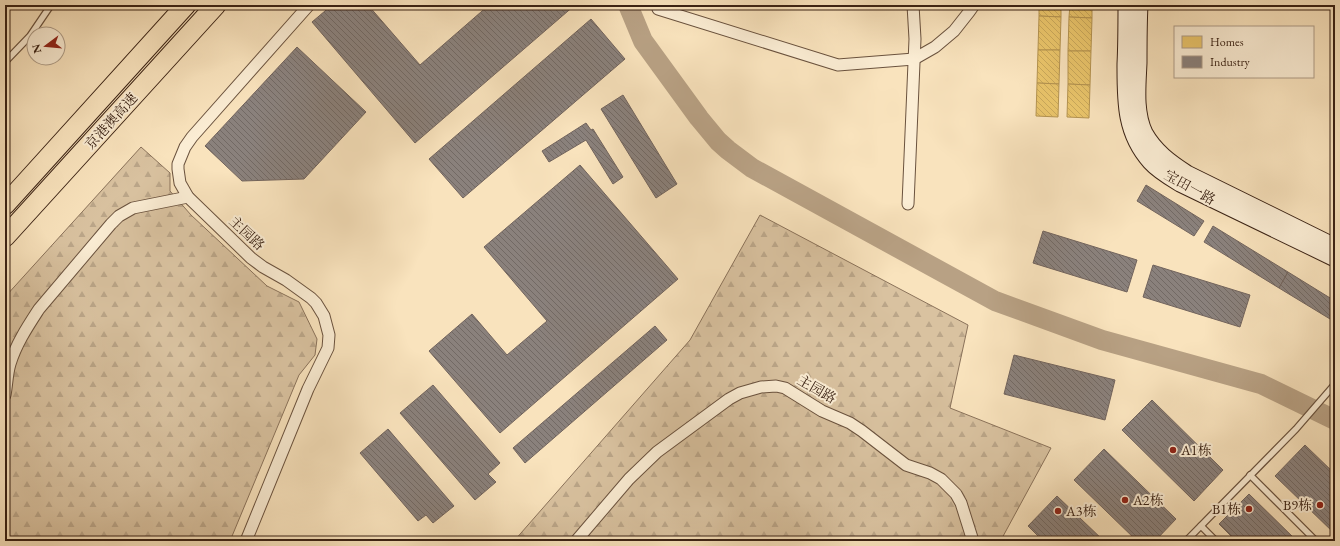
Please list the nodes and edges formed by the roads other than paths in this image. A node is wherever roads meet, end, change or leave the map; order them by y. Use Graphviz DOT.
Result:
graph roads {
  1 [pos="51,5"];
  2 [pos="186,5"];
  3 [pos="216,5"];
  4 [pos="309,5"];
  5 [pos="913,5"];
  6 [pos="974,5"];
  7 [pos="1126,5"];
  8 [pos="1140,5"];
  9 [pos="658,9"];
  10 [pos="914,60"];
  11 [pos="5,62"];
  12 [pos="188,197"];
  13 [pos="908,204"];
  14 [pos="5,205"];
  15 [pos="5,238"];
  16 [pos="1335,246"];
  17 [pos="1335,259"];
  18 [pos="1335,384"];
  19 [pos="5,395"];
  20 [pos="1250,475"];
  21 [pos="1201,526"];
  22 [pos="246,541"];
  23 [pos="576,541"];
  24 [pos="973,541"];
  25 [pos="1186,541"];
  26 [pos="1216,541"];
  27 [pos="1316,541"];
  1 -- 11 [label="lane"];
  2 -- 14 [label="highway, 京港澳高速"];
  3 -- 15 [label="highway, 京港澳高速"];
  4 -- 12 [label="street"];
  5 -- 10 [label="street"];
  6 -- 10 [label="street"];
  7 -- 17 [label="main road, 宝田一路"];
  8 -- 16 [label="main road, 宝田一路"];
  9 -- 10 [label="street"];
  10 -- 13 [label="street"];
  12 -- 19 [label="street"];
  12 -- 22 [label="street, 主园路"];
  18 -- 20 [label="lane"];
  20 -- 21 [label="lane"];
  20 -- 27 [label="lane"];
  21 -- 25 [label="lane"];
  21 -- 26 [label="lane"];
  23 -- 24 [label="street, 主园路"];
}
